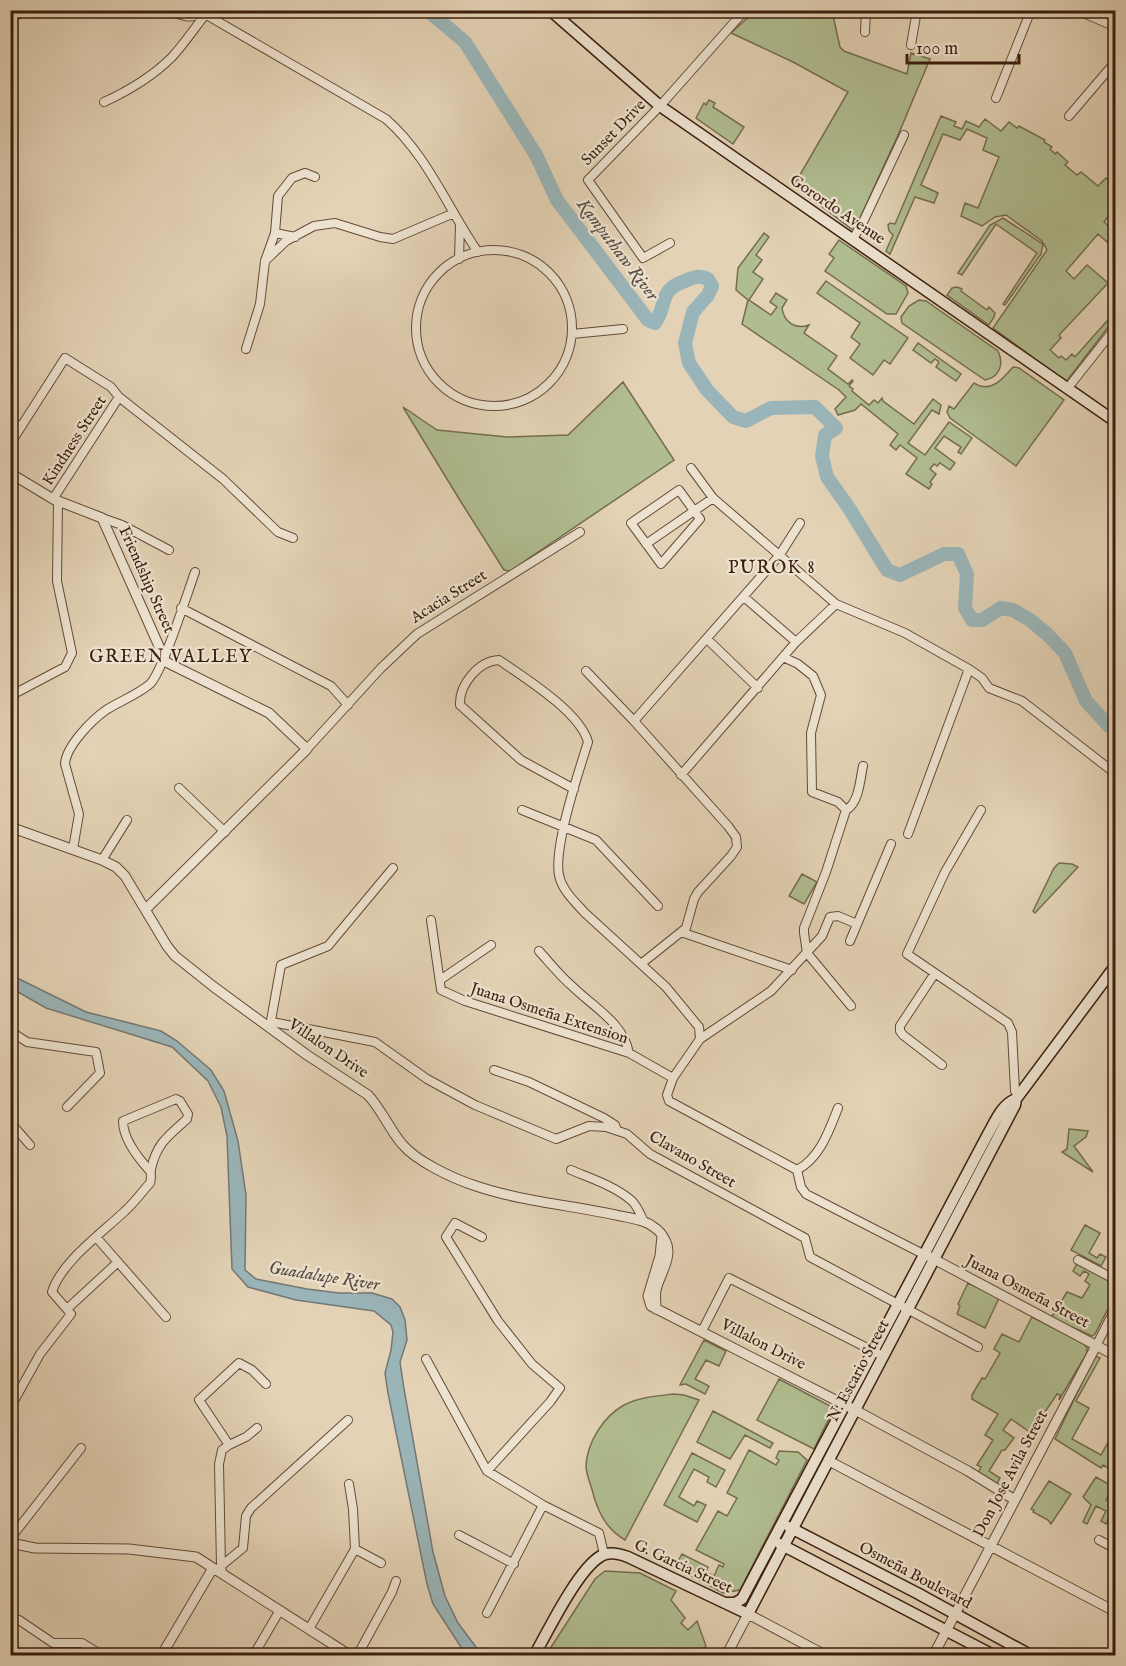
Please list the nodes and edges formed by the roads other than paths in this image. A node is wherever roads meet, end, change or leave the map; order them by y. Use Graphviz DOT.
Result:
graph roads {
  1 [pos="28,10"];
  2 [pos="550,10"];
  3 [pos="745,10"];
  4 [pos="866,10"];
  5 [pos="917,10"];
  6 [pos="1031,10"];
  7 [pos="1077,10"];
  8 [pos="174,11"];
  9 [pos="202,12"];
  10 [pos="10,17"];
  11 [pos="1116,27"];
  12 [pos="865,32"];
  13 [pos="910,45"];
  14 [pos="1116,61"];
  15 [pos="996,98"];
  16 [pos="104,102"];
  17 [pos="660,105"];
  18 [pos="1069,116"];
  19 [pos="904,135"];
  20 [pos="315,177"];
  21 [pos="454,213"];
  22 [pos="460,225"];
  23 [pos="275,233"];
  24 [pos="295,237"];
  25 [pos="853,239"];
  26 [pos="670,243"];
  27 [pos="478,252"];
  28 [pos="459,259"];
  29 [pos="265,261"];
  30 [pos="1116,327"];
  31 [pos="623,329"];
  32 [pos="572,334"];
  33 [pos="246,349"];
  34 [pos="1067,389"];
  35 [pos="119,397"];
  36 [pos="10,420"];
  37 [pos="1116,422"];
  38 [pos="21,427"];
  39 [pos="10,444"];
  40 [pos="691,468"];
  41 [pos="10,473"];
  42 [pos="713,498"];
  43 [pos="55,500"];
  44 [pos="694,511"];
  45 [pos="102,518"];
  46 [pos="800,523"];
  47 [pos="580,532"];
  48 [pos="293,538"];
  49 [pos="646,544"];
  50 [pos="169,550"];
  51 [pos="779,556"];
  52 [pos="195,573"];
  53 [pos="744,597"];
  54 [pos="836,604"];
  55 [pos="182,608"];
  56 [pos="707,639"];
  57 [pos="796,642"];
  58 [pos="164,657"];
  59 [pos="783,657"];
  60 [pos="969,669"];
  61 [pos="586,671"];
  62 [pos="758,688"];
  63 [pos="10,696"];
  64 [pos="348,705"];
  65 [pos="634,721"];
  66 [pos="307,749"];
  67 [pos="863,766"];
  68 [pos="1116,774"];
  69 [pos="681,775"];
  70 [pos="179,788"];
  71 [pos="574,789"];
  72 [pos="522,810"];
  73 [pos="846,810"];
  74 [pos="981,810"];
  75 [pos="127,820"];
  76 [pos="10,827"];
  77 [pos="564,828"];
  78 [pos="225,832"];
  79 [pos="908,834"];
  80 [pos="891,844"];
  81 [pos="73,849"];
  82 [pos="102,860"];
  83 [pos="393,868"];
  84 [pos="657,906"];
  85 [pos="146,909"];
  86 [pos="431,920"];
  87 [pos="857,924"];
  88 [pos="681,932"];
  89 [pos="850,941"];
  90 [pos="491,945"];
  91 [pos="539,951"];
  92 [pos="807,953"];
  93 [pos="641,964"];
  94 [pos="1116,965"];
  95 [pos="792,969"];
  96 [pos="935,973"];
  97 [pos="440,980"];
  98 [pos="851,1006"];
  99 [pos="271,1025"];
  100 [pos="10,1031"];
  101 [pos="700,1039"];
  102 [pos="629,1053"];
  103 [pos="942,1065"];
  104 [pos="494,1070"];
  105 [pos="673,1078"];
  106 [pos="1017,1097"];
  107 [pos="67,1107"];
  108 [pos="838,1108"];
  109 [pos="10,1122"];
  110 [pos="617,1130"];
  111 [pos="30,1145"];
  112 [pos="571,1170"];
  113 [pos="797,1170"];
  114 [pos="150,1172"];
  115 [pos="644,1222"];
  116 [pos="96,1237"];
  117 [pos="482,1238"];
  118 [pos="929,1257"];
  119 [pos="1078,1260"];
  120 [pos="118,1262"];
  121 [pos="1116,1280"];
  122 [pos="1116,1307"];
  123 [pos="903,1308"];
  124 [pos="67,1310"];
  125 [pos="166,1317"];
  126 [pos="702,1331"];
  127 [pos="1096,1346"];
  128 [pos="978,1347"];
  129 [pos="879,1353"];
  130 [pos="1116,1356"];
  131 [pos="426,1359"];
  132 [pos="266,1384"];
  133 [pos="10,1408"];
  134 [pos="850,1408"];
  135 [pos="348,1420"];
  136 [pos="257,1428"];
  137 [pos="229,1445"];
  138 [pos="81,1448"];
  139 [pos="828,1461"];
  140 [pos="487,1472"];
  141 [pos="349,1484"];
  142 [pos="1015,1500"];
  143 [pos="543,1505"];
  144 [pos="788,1527"];
  145 [pos="459,1535"];
  146 [pos="1099,1540"];
  147 [pos="10,1541"];
  148 [pos="779,1544"];
  149 [pos="990,1546"];
  150 [pos="355,1549"];
  151 [pos="1116,1549"];
  152 [pos="604,1554"];
  153 [pos="381,1563"];
  154 [pos="514,1564"];
  155 [pos="219,1569"];
  156 [pos="396,1581"];
  157 [pos="724,1603"];
  158 [pos="280,1610"];
  159 [pos="1116,1612"];
  160 [pos="487,1613"];
  161 [pos="748,1614"];
  162 [pos="955,1614"];
  163 [pos="19,1620"];
  164 [pos="309,1629"];
  165 [pos="946,1630"];
  166 [pos="347,1655"];
  167 [pos="534,1655"];
  168 [pos="103,1656"];
  169 [pos="161,1656"];
  170 [pos="253,1656"];
  171 [pos="357,1656"];
  172 [pos="726,1656"];
  173 [pos="827,1656"];
  174 [pos="933,1656"];
  175 [pos="995,1656"];
  176 [pos="1032,1656"];
  1 -- 10 [label="street"];
  2 -- 17 [label="main road, Gorordo Avenue"];
  3 -- 17 [label="street, Sunset Drive"];
  4 -- 12 [label="street"];
  5 -- 13 [label="street"];
  6 -- 15 [label="street"];
  7 -- 11 [label="street"];
  8 -- 9 [label="street"];
  9 -- 16 [label="street"];
  9 -- 21 [label="street"];
  14 -- 18 [label="street"];
  17 -- 25 [label="main road, Gorordo Avenue"];
  17 -- 26 [label="street, Sunset Drive"];
  19 -- 25 [label="street"];
  20 -- 23 [label="street"];
  21 -- 22 [label="street"];
  21 -- 24 [label="street"];
  22 -- 27 [label="street"];
  22 -- 28 [label="street"];
  23 -- 24 [label="street"];
  23 -- 29 [label="street"];
  24 -- 29 [label="street"];
  25 -- 34 [label="main road, Gorordo Avenue"];
  27 -- 28 [label="street"];
  27 -- 32 [label="street"];
  28 -- 32 [label="street"];
  29 -- 33 [label="street"];
  30 -- 34 [label="street"];
  31 -- 32 [label="street"];
  34 -- 37 [label="main road, Gorordo Avenue"];
  35 -- 38 [label="street"];
  35 -- 43 [label="street, Kindness Street"];
  35 -- 48 [label="street"];
  36 -- 38 [label="street"];
  38 -- 39 [label="street"];
  40 -- 42 [label="street"];
  41 -- 43 [label="street, Friendship Street"];
  42 -- 44 [label="street"];
  42 -- 51 [label="street"];
  43 -- 45 [label="street, Friendship Street"];
  43 -- 63 [label="street"];
  44 -- 49 [label="street"];
  44 -- 49 [label="street"];
  44 -- 49 [label="street"];
  45 -- 50 [label="street"];
  45 -- 58 [label="street, Friendship Street"];
  46 -- 51 [label="street"];
  47 -- 64 [label="street, Acacia Street"];
  51 -- 53 [label="street"];
  51 -- 54 [label="street"];
  52 -- 55 [label="street"];
  53 -- 56 [label="street"];
  53 -- 57 [label="street"];
  54 -- 57 [label="street"];
  54 -- 60 [label="street"];
  55 -- 58 [label="street"];
  55 -- 64 [label="street"];
  56 -- 62 [label="street"];
  56 -- 65 [label="street"];
  57 -- 59 [label="street"];
  58 -- 66 [label="street, Friendship Street"];
  58 -- 81 [label="street"];
  59 -- 62 [label="street"];
  59 -- 73 [label="street"];
  60 -- 68 [label="street"];
  60 -- 79 [label="street"];
  61 -- 65 [label="street"];
  62 -- 69 [label="street"];
  64 -- 66 [label="street, Acacia Street"];
  65 -- 69 [label="street"];
  66 -- 78 [label="street, Acacia Street"];
  67 -- 73 [label="street"];
  69 -- 88 [label="street"];
  70 -- 78 [label="street"];
  71 -- 71 [label="street"];
  71 -- 77 [label="street"];
  72 -- 77 [label="street"];
  73 -- 92 [label="street"];
  74 -- 96 [label="street"];
  75 -- 82 [label="street"];
  76 -- 81 [label="street, Villalon Drive"];
  77 -- 84 [label="street"];
  77 -- 93 [label="street"];
  78 -- 85 [label="street, Acacia Street"];
  80 -- 87 [label="street"];
  81 -- 82 [label="street, Villalon Drive"];
  82 -- 85 [label="street, Villalon Drive"];
  83 -- 99 [label="street"];
  85 -- 99 [label="street, Villalon Drive"];
  86 -- 97 [label="street"];
  87 -- 89 [label="street"];
  87 -- 92 [label="street"];
  88 -- 93 [label="street"];
  88 -- 95 [label="street"];
  90 -- 97 [label="street"];
  91 -- 102 [label="street"];
  92 -- 95 [label="street"];
  92 -- 98 [label="street"];
  93 -- 101 [label="street"];
  94 -- 106 [label="main road, N. Escario Street"];
  95 -- 101 [label="street"];
  96 -- 103 [label="street"];
  96 -- 106 [label="street"];
  97 -- 102 [label="street, Juana Osmeña Extension"];
  99 -- 110 [label="street, Clavano Street"];
  99 -- 115 [label="street, Villalon Drive"];
  100 -- 107 [label="street"];
  101 -- 105 [label="street"];
  102 -- 105 [label="street, Juana Osmeña Extension"];
  104 -- 110 [label="street"];
  105 -- 113 [label="street"];
  106 -- 118 [label="main road, N. Escario Street"];
  108 -- 113 [label="street"];
  109 -- 111 [label="street"];
  110 -- 123 [label="street, Clavano Street"];
  112 -- 115 [label="street"];
  113 -- 118 [label="street"];
  114 -- 114 [label="street"];
  114 -- 116 [label="street"];
  115 -- 126 [label="street, Villalon Drive"];
  116 -- 120 [label="street"];
  116 -- 124 [label="street"];
  117 -- 140 [label="street"];
  118 -- 123 [label="main road, N. Escario Street"];
  118 -- 127 [label="street, Juana Osmeña Street"];
  119 -- 121 [label="street"];
  120 -- 124 [label="street"];
  120 -- 125 [label="street"];
  122 -- 127 [label="street, Don Jose Avila Street"];
  123 -- 128 [label="street, Clavano Street"];
  123 -- 129 [label="main road, N. Escario Street"];
  124 -- 133 [label="street"];
  126 -- 129 [label="street"];
  126 -- 134 [label="street, Villalon Drive"];
  127 -- 130 [label="street, Juana Osmeña Street"];
  127 -- 142 [label="street, Don Jose Avila Street"];
  129 -- 134 [label="main road, N. Escario Street"];
  131 -- 140 [label="street"];
  132 -- 137 [label="street"];
  134 -- 139 [label="main road, N. Escario Street"];
  134 -- 142 [label="street, Villalon Drive"];
  134 -- 144 [label="main road, N. Escario Street"];
  135 -- 155 [label="street"];
  136 -- 137 [label="street"];
  137 -- 155 [label="street"];
  138 -- 147 [label="street"];
  139 -- 144 [label="main road, N. Escario Street"];
  139 -- 149 [label="street"];
  140 -- 143 [label="street"];
  141 -- 150 [label="street"];
  142 -- 149 [label="street, Don Jose Avila Street"];
  143 -- 152 [label="street"];
  143 -- 154 [label="street"];
  144 -- 148 [label="main road, N. Escario Street"];
  144 -- 162 [label="main road, Osmeña Boulevard"];
  145 -- 154 [label="street"];
  146 -- 151 [label="street"];
  147 -- 155 [label="street"];
  148 -- 157 [label="main road, N. Escario Street"];
  148 -- 161 [label="main road, N. Escario Street"];
  148 -- 165 [label="main road, Osmeña Boulevard"];
  149 -- 159 [label="street"];
  149 -- 162 [label="street, Don Jose Avila Street"];
  150 -- 153 [label="street"];
  150 -- 164 [label="street"];
  152 -- 157 [label="main road, G. Garcia Street"];
  152 -- 167 [label="main road"];
  154 -- 160 [label="street"];
  155 -- 158 [label="street"];
  155 -- 169 [label="street"];
  156 -- 171 [label="street"];
  157 -- 161 [label="main road, G. Garcia Street"];
  158 -- 164 [label="street"];
  158 -- 170 [label="street"];
  161 -- 172 [label="street, N. Escario Street"];
  161 -- 173 [label="street"];
  162 -- 165 [label="street, Don Jose Avila Street"];
  162 -- 176 [label="main road, Osmeña Boulevard"];
  163 -- 168 [label="street"];
  164 -- 166 [label="street"];
  165 -- 174 [label="street, Don Jose Avila Street"];
  165 -- 175 [label="main road, Osmeña Boulevard"];
}
